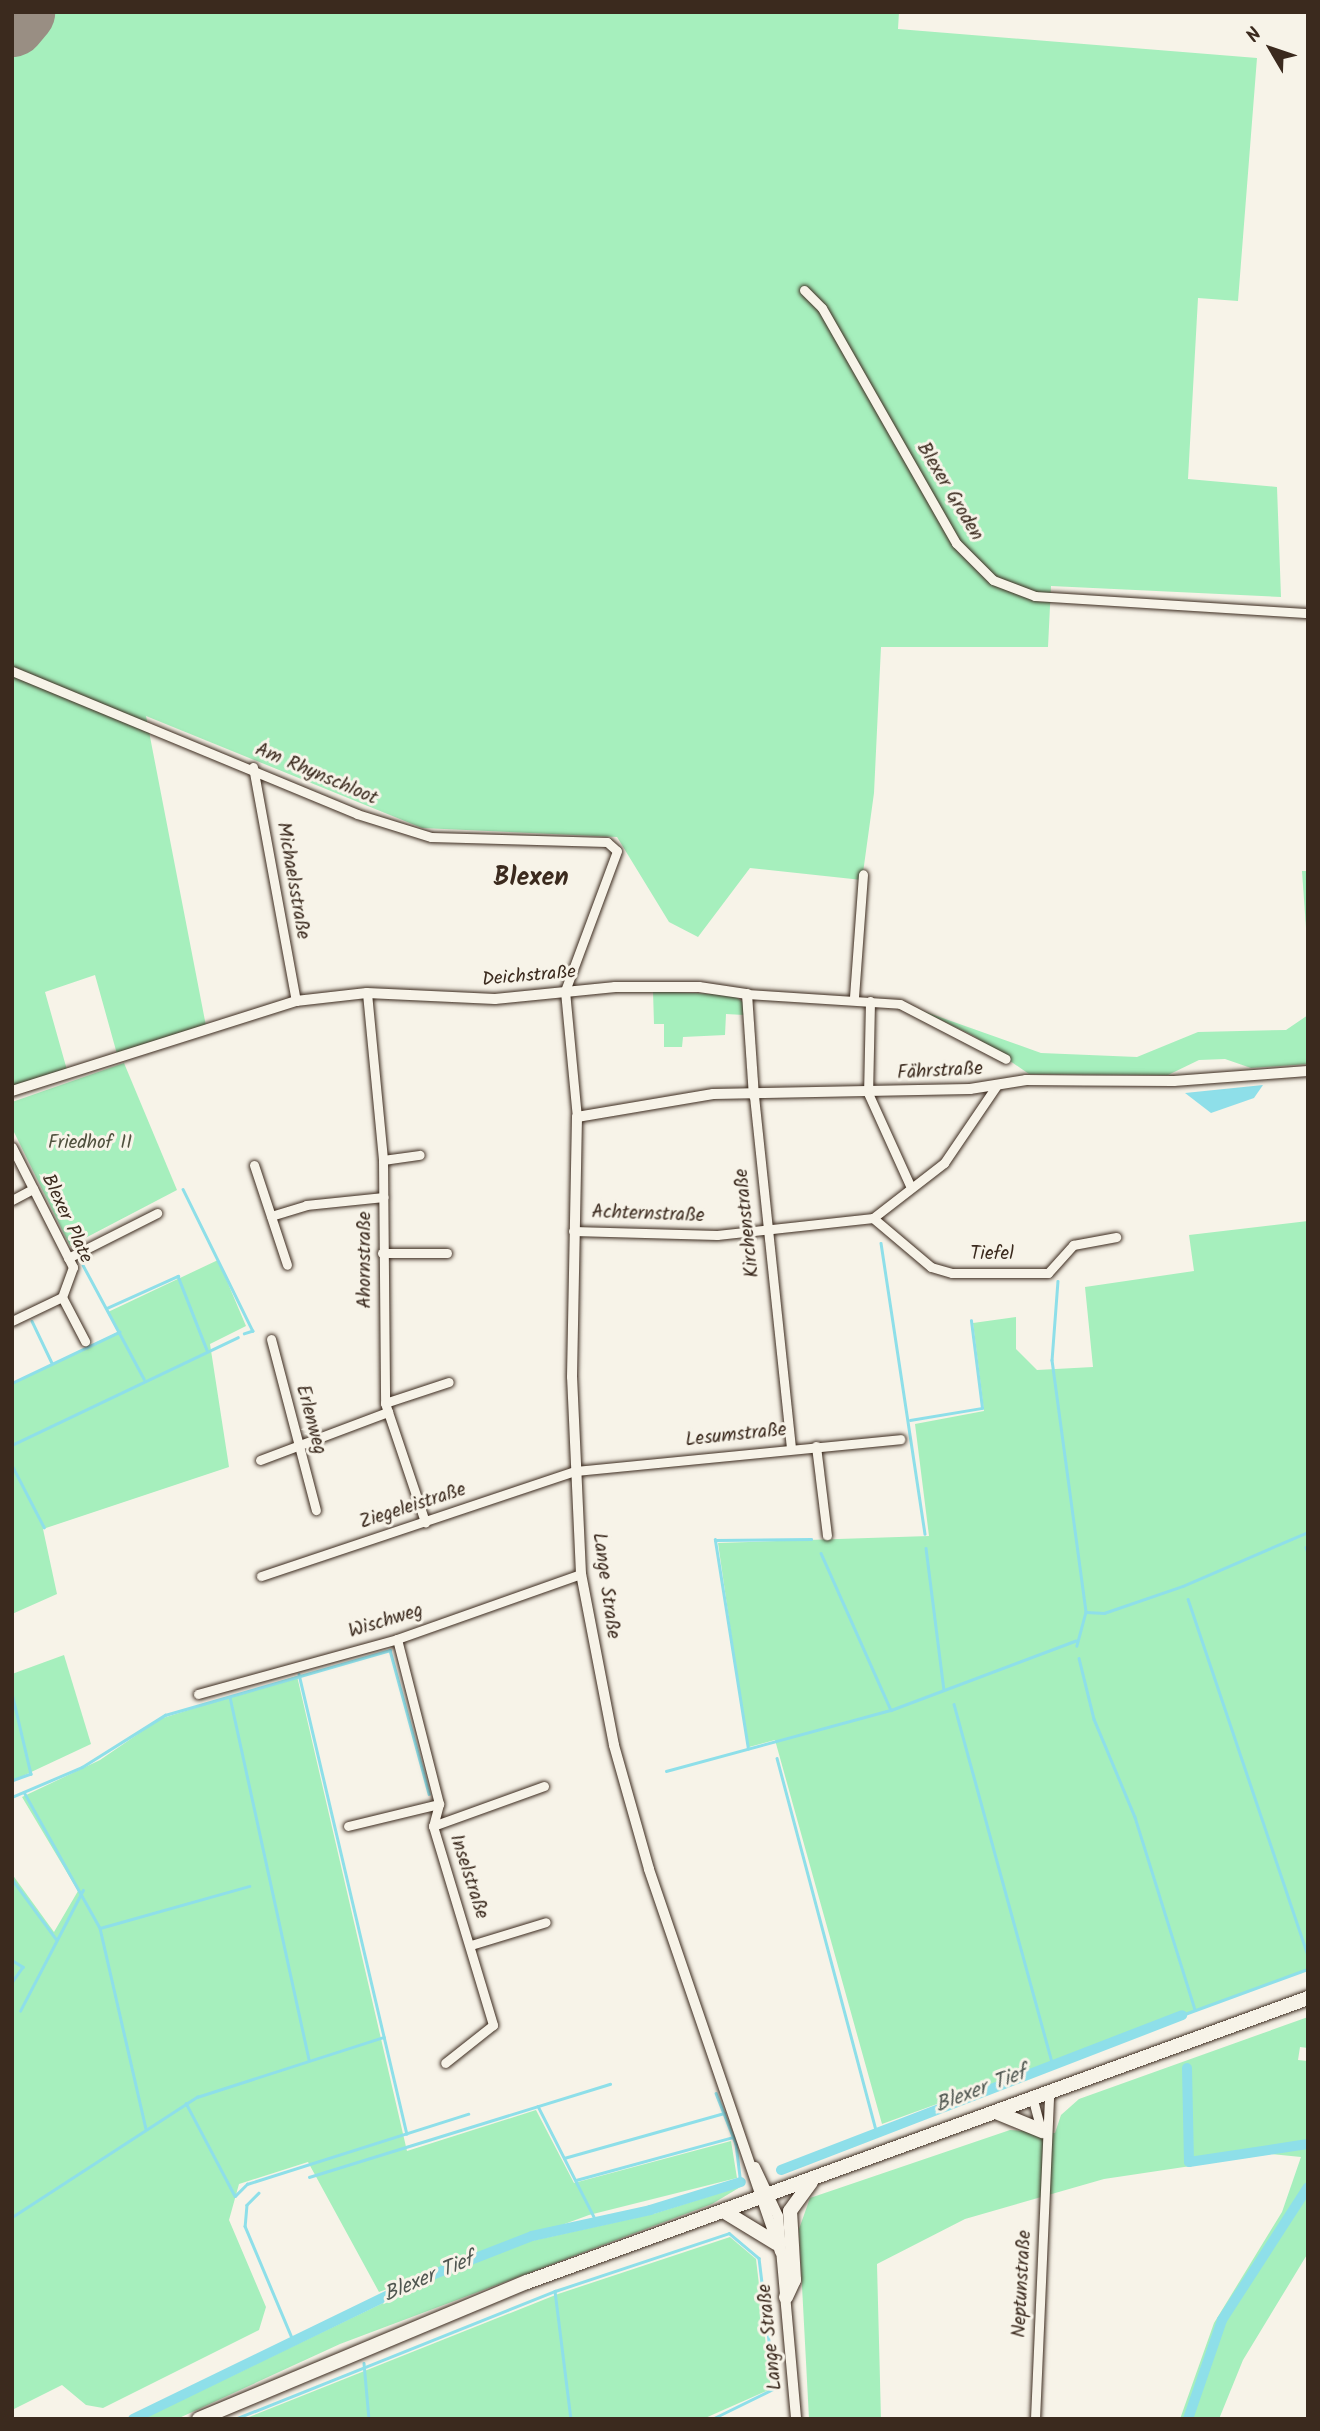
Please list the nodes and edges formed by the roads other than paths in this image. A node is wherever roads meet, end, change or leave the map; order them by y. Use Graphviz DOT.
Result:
graph roads {
  1 [pos="804,290"];
  2 [pos="1308,613"];
  3 [pos="12,671"];
  4 [pos="253,767"];
  5 [pos="863,874"];
  6 [pos="565,991"];
  7 [pos="367,993"];
  8 [pos="747,994"];
  9 [pos="854,997"];
  10 [pos="296,1001"];
  11 [pos="870,1001"];
  12 [pos="1006,1059"];
  13 [pos="1308,1071"];
  14 [pos="998,1085"];
  15 [pos="12,1091"];
  16 [pos="868,1093"];
  17 [pos="754,1096"];
  18 [pos="577,1117"];
  19 [pos="12,1147"];
  20 [pos="420,1155"];
  21 [pos="383,1160"];
  22 [pos="254,1165"];
  23 [pos="911,1188"];
  24 [pos="33,1189"];
  25 [pos="384,1197"];
  26 [pos="12,1200"];
  27 [pos="157,1213"];
  28 [pos="271,1216"];
  29 [pos="873,1218"];
  30 [pos="573,1231"];
  31 [pos="766,1233"];
  32 [pos="1116,1237"];
  33 [pos="382,1253"];
  34 [pos="447,1253"];
  35 [pos="68,1258"];
  36 [pos="287,1265"];
  37 [pos="62,1297"];
  38 [pos="12,1321"];
  39 [pos="271,1339"];
  40 [pos="85,1341"];
  41 [pos="449,1382"];
  42 [pos="387,1408"];
  43 [pos="900,1438"];
  44 [pos="816,1446"];
  45 [pos="299,1447"];
  46 [pos="791,1448"];
  47 [pos="260,1460"];
  48 [pos="575,1471"];
  49 [pos="316,1510"];
  50 [pos="425,1522"];
  51 [pos="828,1535"];
  52 [pos="581,1574"];
  53 [pos="261,1576"];
  54 [pos="397,1639"];
  55 [pos="198,1694"];
  56 [pos="544,1786"];
  57 [pos="439,1804"];
  58 [pos="348,1826"];
  59 [pos="433,1826"];
  60 [pos="546,1922"];
  61 [pos="471,1945"];
  62 [pos="1308,1998"];
  63 [pos="445,2063"];
  64 [pos="1049,2094"];
  65 [pos="1032,2100"];
  66 [pos="998,2113"];
  67 [pos="1042,2131"];
  68 [pos="1049,2151"];
  69 [pos="812,2181"];
  70 [pos="766,2197"];
  71 [pos="725,2212"];
  72 [pos="778,2248"];
  73 [pos="786,2297"];
  74 [pos="199,2419"];
  75 [pos="796,2419"];
  76 [pos="1035,2419"];
  1 -- 2 [label="street, Blexer Groden"];
  3 -- 4 [label="street, Am Rhynschloot"];
  4 -- 6 [label="street, Am Rhynschloot"];
  4 -- 10 [label="street, Michaelsstraße"];
  5 -- 9 [label="street"];
  6 -- 7 [label="street, Deichstraße"];
  6 -- 8 [label="street, Deichstraße"];
  6 -- 18 [label="street, Lange Straße"];
  7 -- 10 [label="street, Deichstraße"];
  7 -- 21 [label="street, Ahornstraße"];
  8 -- 9 [label="street, Deichstraße"];
  8 -- 17 [label="street, Kirchenstraße"];
  9 -- 11 [label="street, Deichstraße"];
  10 -- 15 [label="street, Deichstraße"];
  11 -- 12 [label="street, Deichstraße"];
  11 -- 16 [label="street"];
  13 -- 14 [label="street, Fährstraße"];
  14 -- 16 [label="street, Fährstraße"];
  14 -- 23 [label="street"];
  16 -- 17 [label="street, Fährstraße"];
  16 -- 23 [label="street"];
  17 -- 18 [label="street, Fährstraße"];
  17 -- 31 [label="street, Kirchenstraße"];
  18 -- 30 [label="street, Lange Straße"];
  19 -- 24 [label="street, Blexer Plate"];
  20 -- 21 [label="street"];
  21 -- 25 [label="street, Ahornstraße"];
  22 -- 28 [label="street"];
  23 -- 29 [label="street"];
  24 -- 26 [label="street"];
  24 -- 35 [label="street, Blexer Plate"];
  25 -- 28 [label="street"];
  25 -- 33 [label="street, Ahornstraße"];
  27 -- 35 [label="street"];
  28 -- 36 [label="street"];
  29 -- 31 [label="street, Achternstraße"];
  29 -- 32 [label="street, Tiefel"];
  30 -- 31 [label="street, Achternstraße"];
  30 -- 48 [label="street, Lange Straße"];
  31 -- 46 [label="street, Kirchenstraße"];
  33 -- 34 [label="street"];
  33 -- 42 [label="street, Ahornstraße"];
  35 -- 37 [label="street, Blexer Plate"];
  37 -- 38 [label="street"];
  37 -- 40 [label="street"];
  39 -- 45 [label="street, Erlenweg"];
  41 -- 42 [label="street"];
  42 -- 45 [label="street"];
  42 -- 50 [label="street, Ahornstraße"];
  43 -- 44 [label="street, Lesumstraße"];
  44 -- 46 [label="street, Lesumstraße"];
  44 -- 51 [label="street"];
  45 -- 47 [label="street"];
  45 -- 49 [label="street, Erlenweg"];
  46 -- 48 [label="street, Lesumstraße"];
  48 -- 50 [label="street, Ziegeleistraße"];
  48 -- 52 [label="street, Lange Straße"];
  50 -- 53 [label="street, Ziegeleistraße"];
  52 -- 54 [label="street, Wischweg"];
  52 -- 70 [label="street, Lange Straße"];
  54 -- 55 [label="street, Wischweg"];
  54 -- 57 [label="street, Inselstraße"];
  56 -- 59 [label="street"];
  57 -- 58 [label="street"];
  57 -- 59 [label="street, Inselstraße"];
  59 -- 61 [label="street, Inselstraße"];
  60 -- 61 [label="street"];
  61 -- 63 [label="street, Inselstraße"];
  62 -- 64 [label="main road"];
  64 -- 65 [label="main road"];
  64 -- 68 [label="street, Neptunstraße"];
  65 -- 66 [label="main road"];
  65 -- 67 [label="street, Neptunstraße"];
  66 -- 67 [label="main road"];
  66 -- 69 [label="main road"];
  67 -- 68 [label="street, Neptunstraße"];
  68 -- 76 [label="street, Neptunstraße"];
  69 -- 70 [label="main road"];
  69 -- 73 [label="main road"];
  70 -- 71 [label="main road"];
  70 -- 72 [label="street, Lange Straße"];
  71 -- 72 [label="main road"];
  71 -- 74 [label="main road"];
  72 -- 73 [label="street, Lange Straße"];
  73 -- 75 [label="street, Lange Straße"];
}
